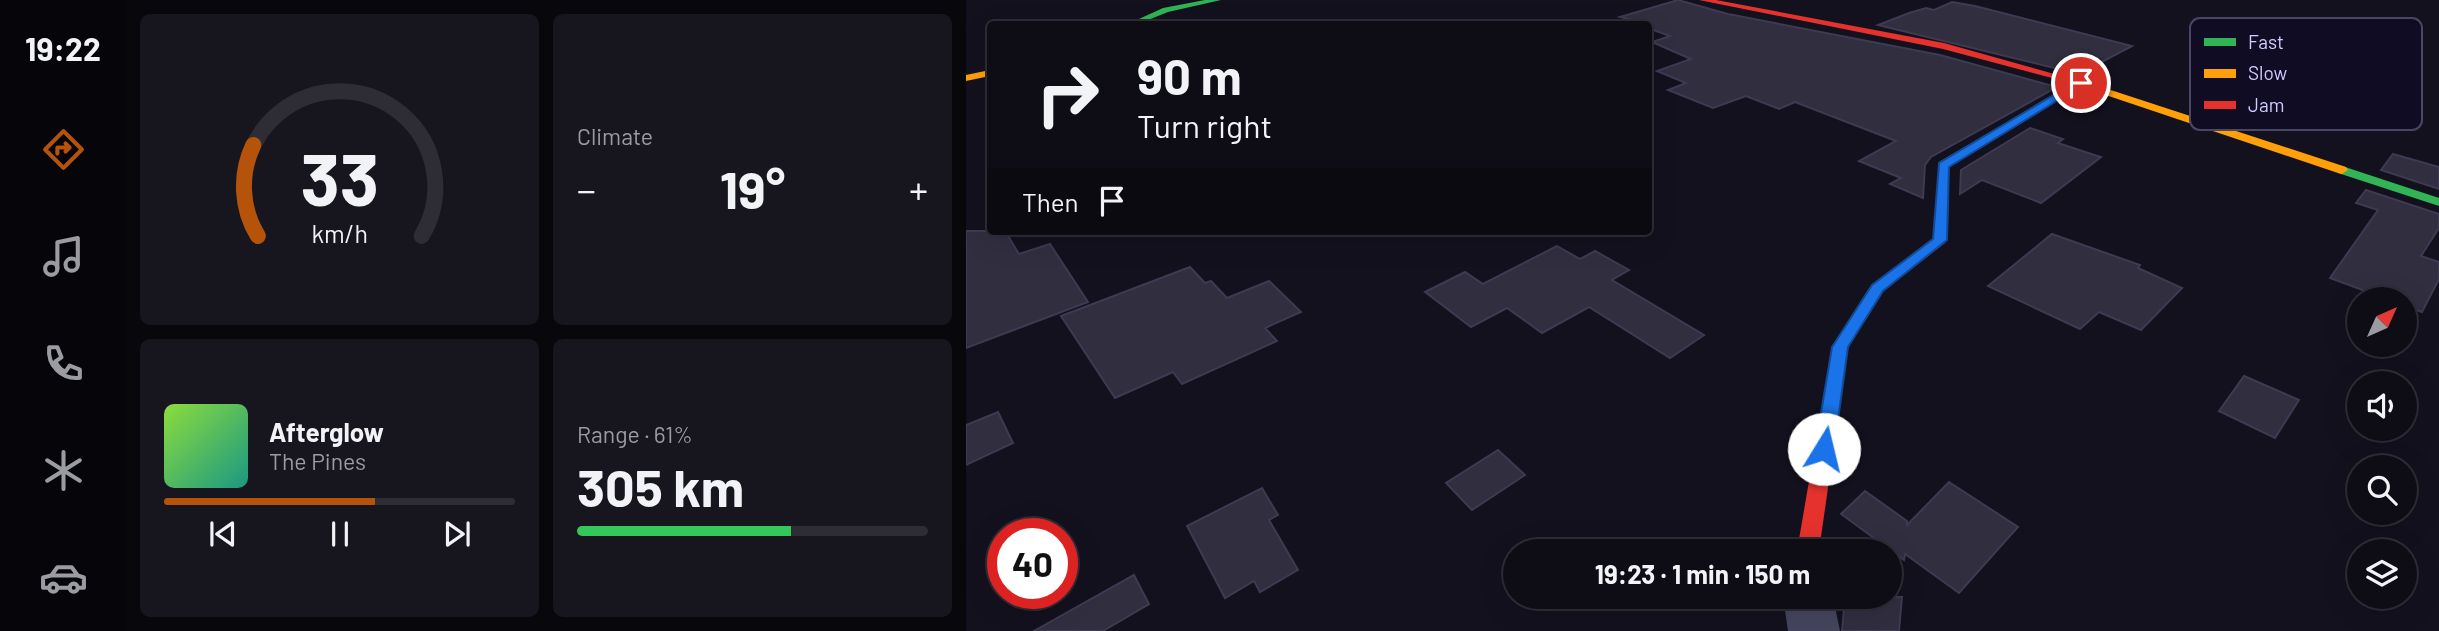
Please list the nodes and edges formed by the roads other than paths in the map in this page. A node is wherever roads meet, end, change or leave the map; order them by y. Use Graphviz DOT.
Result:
graph roads {
  1 [pos="1217,0"];
  2 [pos="1703,0"];
  3 [pos="1195,2"];
  4 [pos="1139,21"];
  5 [pos="987,74"];
  6 [pos="966,78"];
  7 [pos="2081,83"];
  8 [pos="2190,119"];
  9 [pos="2222,130"];
  10 [pos="2439,202"];
  11 [pos="1810,539"];
  12 [pos="1810,609"];
  13 [pos="1814,631"];
  1 -- 3 [label="main road"];
  2 -- 7 [label="main road"];
  3 -- 4 [label="main road"];
  5 -- 6 [label="main road"];
  7 -- 8 [label="main road"];
  7 -- 11 [label="main road"];
  9 -- 10 [label="main road"];
  12 -- 13 [label="street"];
}
